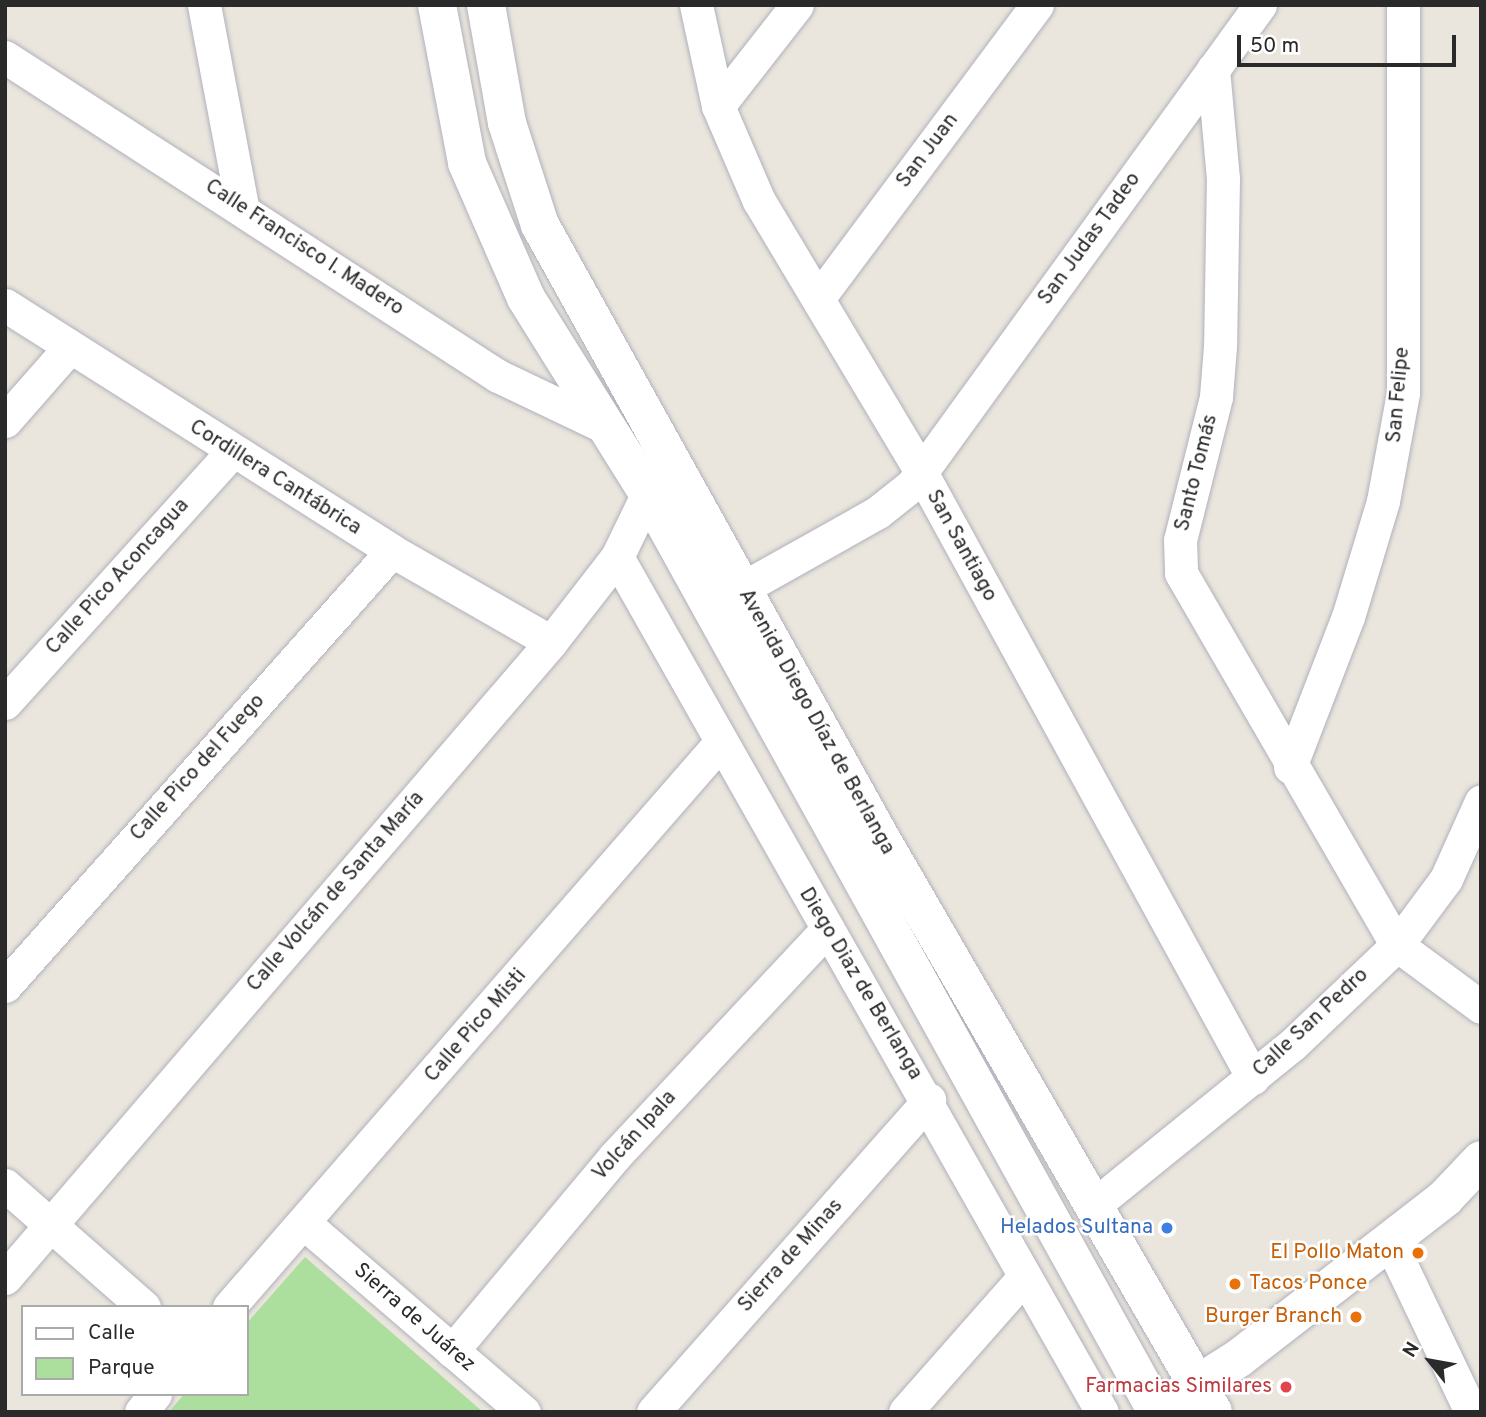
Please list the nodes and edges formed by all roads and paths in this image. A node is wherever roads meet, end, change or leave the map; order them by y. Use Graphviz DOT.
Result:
graph roads {
  1 [pos="204,5"];
  2 [pos="437,5"];
  3 [pos="486,5"];
  4 [pos="696,5"];
  5 [pos="797,5"];
  6 [pos="1037,5"];
  7 [pos="1260,5"];
  8 [pos="1403,5"];
  9 [pos="5,57"];
  10 [pos="1213,69"];
  11 [pos="718,106"];
  12 [pos="242,207"];
  13 [pos="820,296"];
  14 [pos="5,305"];
  15 [pos="70,347"];
  16 [pos="5,421"];
  17 [pos="607,428"];
  18 [pos="232,452"];
  19 [pos="921,472"];
  20 [pos="648,493"];
  21 [pos="391,551"];
  22 [pos="617,557"];
  23 [pos="741,589"];
  24 [pos="551,642"];
  25 [pos="5,703"];
  26 [pos="720,743"];
  27 [pos="1290,767"];
  28 [pos="1481,801"];
  29 [pos="827,929"];
  30 [pos="1398,945"];
  31 [pos="5,986"];
  32 [pos="1481,1007"];
  33 [pos="1253,1078"];
  34 [pos="929,1100"];
  35 [pos="1481,1160"];
  36 [pos="5,1185"];
  37 [pos="1093,1206"];
  38 [pos="304,1223"];
  39 [pos="52,1224"];
  40 [pos="1390,1242"];
  41 [pos="1026,1276"];
  42 [pos="5,1278"];
  43 [pos="142,1305"];
  44 [pos="231,1305"];
  45 [pos="452,1351"];
  46 [pos="153,1396"];
  47 [pos="1206,1398"];
  48 [pos="1156,1411"];
  49 [pos="141,1412"];
  50 [pos="524,1412"];
  51 [pos="653,1412"];
  52 [pos="905,1412"];
  53 [pos="1102,1412"];
  54 [pos="1471,1412"];
  1 -- 12 [label="street"];
  2 -- 17 [label="main road, Avenida Diego Díaz de Berlanga"];
  3 -- 23 [label="main road, Avenida Diego Díaz de Berlanga"];
  4 -- 11 [label="street, San Santiago"];
  5 -- 11 [label="street"];
  6 -- 13 [label="street, San Juan"];
  7 -- 10 [label="street, San Judas Tadeo"];
  8 -- 27 [label="street, San Felipe"];
  9 -- 12 [label="street, Calle Francisco I. Madero"];
  10 -- 19 [label="street, San Judas Tadeo"];
  10 -- 27 [label="street, Santo Tomás"];
  11 -- 13 [label="street, San Santiago"];
  12 -- 17 [label="street, Calle Francisco I. Madero"];
  13 -- 19 [label="street, San Santiago"];
  14 -- 15 [label="street, Cordillera Cantábrica"];
  15 -- 16 [label="street"];
  15 -- 18 [label="street, Cordillera Cantábrica"];
  17 -- 20 [label="main road, Avenida Diego Díaz de Berlanga"];
  18 -- 21 [label="street, Cordillera Cantábrica"];
  18 -- 25 [label="street, Calle Pico Aconcagua"];
  19 -- 23 [label="street, San Judas Tadeo"];
  19 -- 33 [label="street, San Santiago"];
  20 -- 22 [label="street, Calle Volcán de Santa María"];
  20 -- 48 [label="main road, Avenida Diego Díaz de Berlanga"];
  21 -- 24 [label="street, Cordillera Cantábrica"];
  21 -- 31 [label="street, Calle Pico del Fuego"];
  22 -- 24 [label="street, Calle Volcán de Santa María"];
  22 -- 26 [label="street, Diego Diaz de Berlanga"];
  23 -- 37 [label="main road, Avenida Diego Díaz de Berlanga"];
  24 -- 39 [label="street, Calle Volcán de Santa María"];
  26 -- 29 [label="street, Diego Diaz de Berlanga"];
  26 -- 38 [label="street, Calle Pico Misti"];
  27 -- 30 [label="street, Santo Tomás"];
  28 -- 30 [label="street, Calle San Pedro"];
  29 -- 34 [label="street, Diego Diaz de Berlanga"];
  29 -- 45 [label="street, Volcán Ipala"];
  30 -- 32 [label="street"];
  30 -- 33 [label="street, Calle San Pedro"];
  33 -- 37 [label="street, Calle San Pedro"];
  34 -- 41 [label="street, Diego Diaz de Berlanga"];
  34 -- 51 [label="street, Sierra de Minas"];
  35 -- 40 [label="main road"];
  36 -- 39 [label="street"];
  37 -- 47 [label="main road, Avenida Diego Díaz de Berlanga"];
  38 -- 44 [label="street, Calle Pico Misti"];
  38 -- 45 [label="street, Sierra de Juárez"];
  39 -- 42 [label="street, Calle Volcán de Santa María"];
  39 -- 43 [label="street"];
  40 -- 47 [label="main road"];
  40 -- 54 [label="street"];
  41 -- 52 [label="street"];
  41 -- 53 [label="street, Diego Diaz de Berlanga"];
  45 -- 50 [label="street, Sierra de Juárez"];
  46 -- 49 [label="street"];
  47 -- 48 [label="main road"];
}
